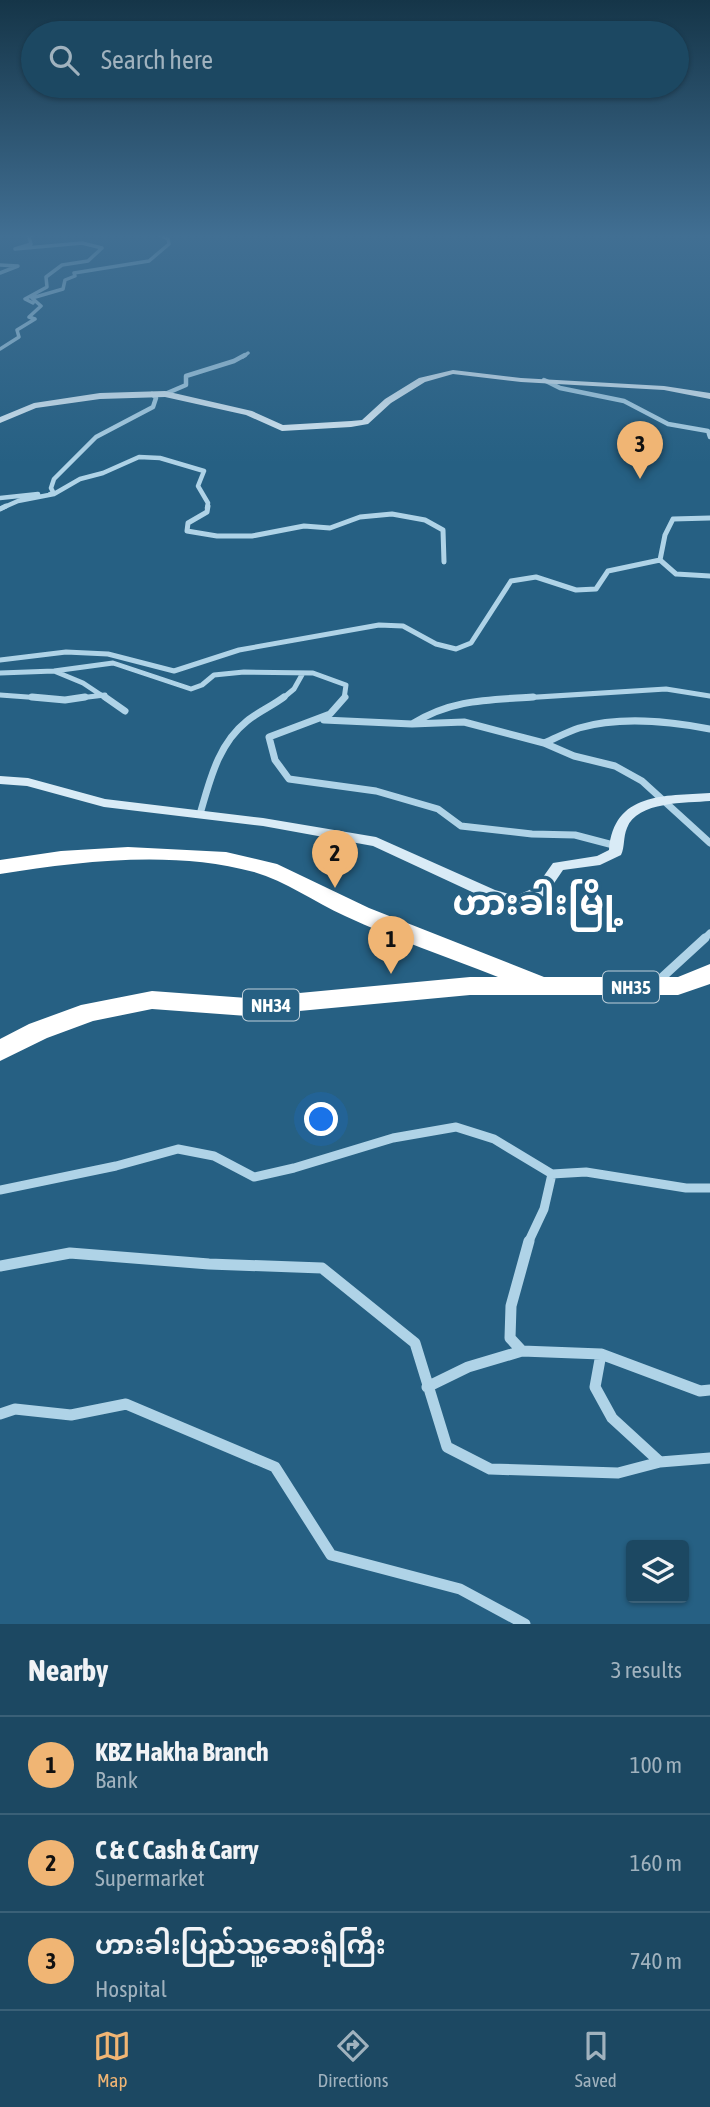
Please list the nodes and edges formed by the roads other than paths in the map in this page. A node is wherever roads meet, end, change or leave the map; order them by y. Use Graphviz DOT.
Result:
graph roads {
  1 [pos="37,311"];
  2 [pos="0,349"];
  3 [pos="248,353"];
  4 [pos="544,380"];
  5 [pos="152,394"];
  6 [pos="165,394"];
  7 [pos="710,396"];
  8 [pos="0,419"];
  9 [pos="710,437"];
  10 [pos="54,494"];
  11 [pos="0,498"];
  12 [pos="0,509"];
  13 [pos="710,518"];
  14 [pos="660,560"];
  15 [pos="444,562"];
  16 [pos="710,576"];
  17 [pos="0,660"];
  18 [pos="53,671"];
  19 [pos="0,673"];
  20 [pos="303,673"];
  21 [pos="0,695"];
  22 [pos="104,695"];
  23 [pos="710,696"];
  24 [pos="125,711"];
  25 [pos="324,720"];
  26 [pos="412,724"];
  27 [pos="710,729"];
  28 [pos="544,743"];
  29 [pos="0,780"];
  30 [pos="710,797"];
  31 [pos="663,801"];
  32 [pos="200,814"];
  33 [pos="710,843"];
  34 [pos="617,846"];
  35 [pos="0,867"];
  36 [pos="710,933"];
  37 [pos="710,973"];
  38 [pos="651,987"];
  39 [pos="550,988"];
  40 [pos="38,1031"];
  41 [pos="0,1039"];
  42 [pos="0,1051"];
  43 [pos="552,1174"];
  44 [pos="710,1188"];
  45 [pos="0,1190"];
  46 [pos="0,1266"];
  47 [pos="522,1351"];
  48 [pos="601,1354"];
  49 [pos="427,1387"];
  50 [pos="710,1390"];
  51 [pos="0,1413"];
  52 [pos="710,1458"];
  53 [pos="660,1462"];
  54 [pos="526,1624"];
  1 -- 2 [label="street"];
  3 -- 6 [label="street"];
  4 -- 6 [label="street"];
  4 -- 7 [label="street"];
  4 -- 9 [label="street"];
  5 -- 6 [label="street"];
  5 -- 8 [label="street"];
  5 -- 10 [label="street"];
  10 -- 11 [label="street"];
  10 -- 12 [label="street"];
  10 -- 15 [label="street"];
  13 -- 14 [label="street"];
  14 -- 16 [label="street"];
  14 -- 17 [label="street"];
  18 -- 19 [label="street"];
  18 -- 20 [label="street"];
  18 -- 22 [label="street"];
  20 -- 25 [label="street"];
  20 -- 32 [label="street"];
  21 -- 22 [label="street"];
  22 -- 24 [label="street"];
  23 -- 26 [label="street"];
  25 -- 26 [label="street"];
  25 -- 34 [label="street"];
  26 -- 28 [label="street"];
  27 -- 28 [label="street"];
  28 -- 31 [label="street"];
  29 -- 32 [label="street"];
  30 -- 31 [label="street"];
  31 -- 33 [label="street"];
  31 -- 34 [label="street"];
  32 -- 34 [label="street"];
  35 -- 39 [label="highway"];
  36 -- 38 [label="street"];
  37 -- 38 [label="highway, NH35"];
  38 -- 39 [label="highway, NH35"];
  39 -- 40 [label="highway, NH34"];
  40 -- 41 [label="street"];
  40 -- 42 [label="highway, NH34"];
  43 -- 44 [label="street"];
  43 -- 45 [label="street"];
  43 -- 47 [label="street"];
  46 -- 49 [label="street"];
  47 -- 48 [label="street"];
  47 -- 49 [label="street"];
  48 -- 50 [label="street"];
  48 -- 53 [label="street"];
  49 -- 53 [label="street"];
  51 -- 54 [label="street"];
  52 -- 53 [label="street"];
}
